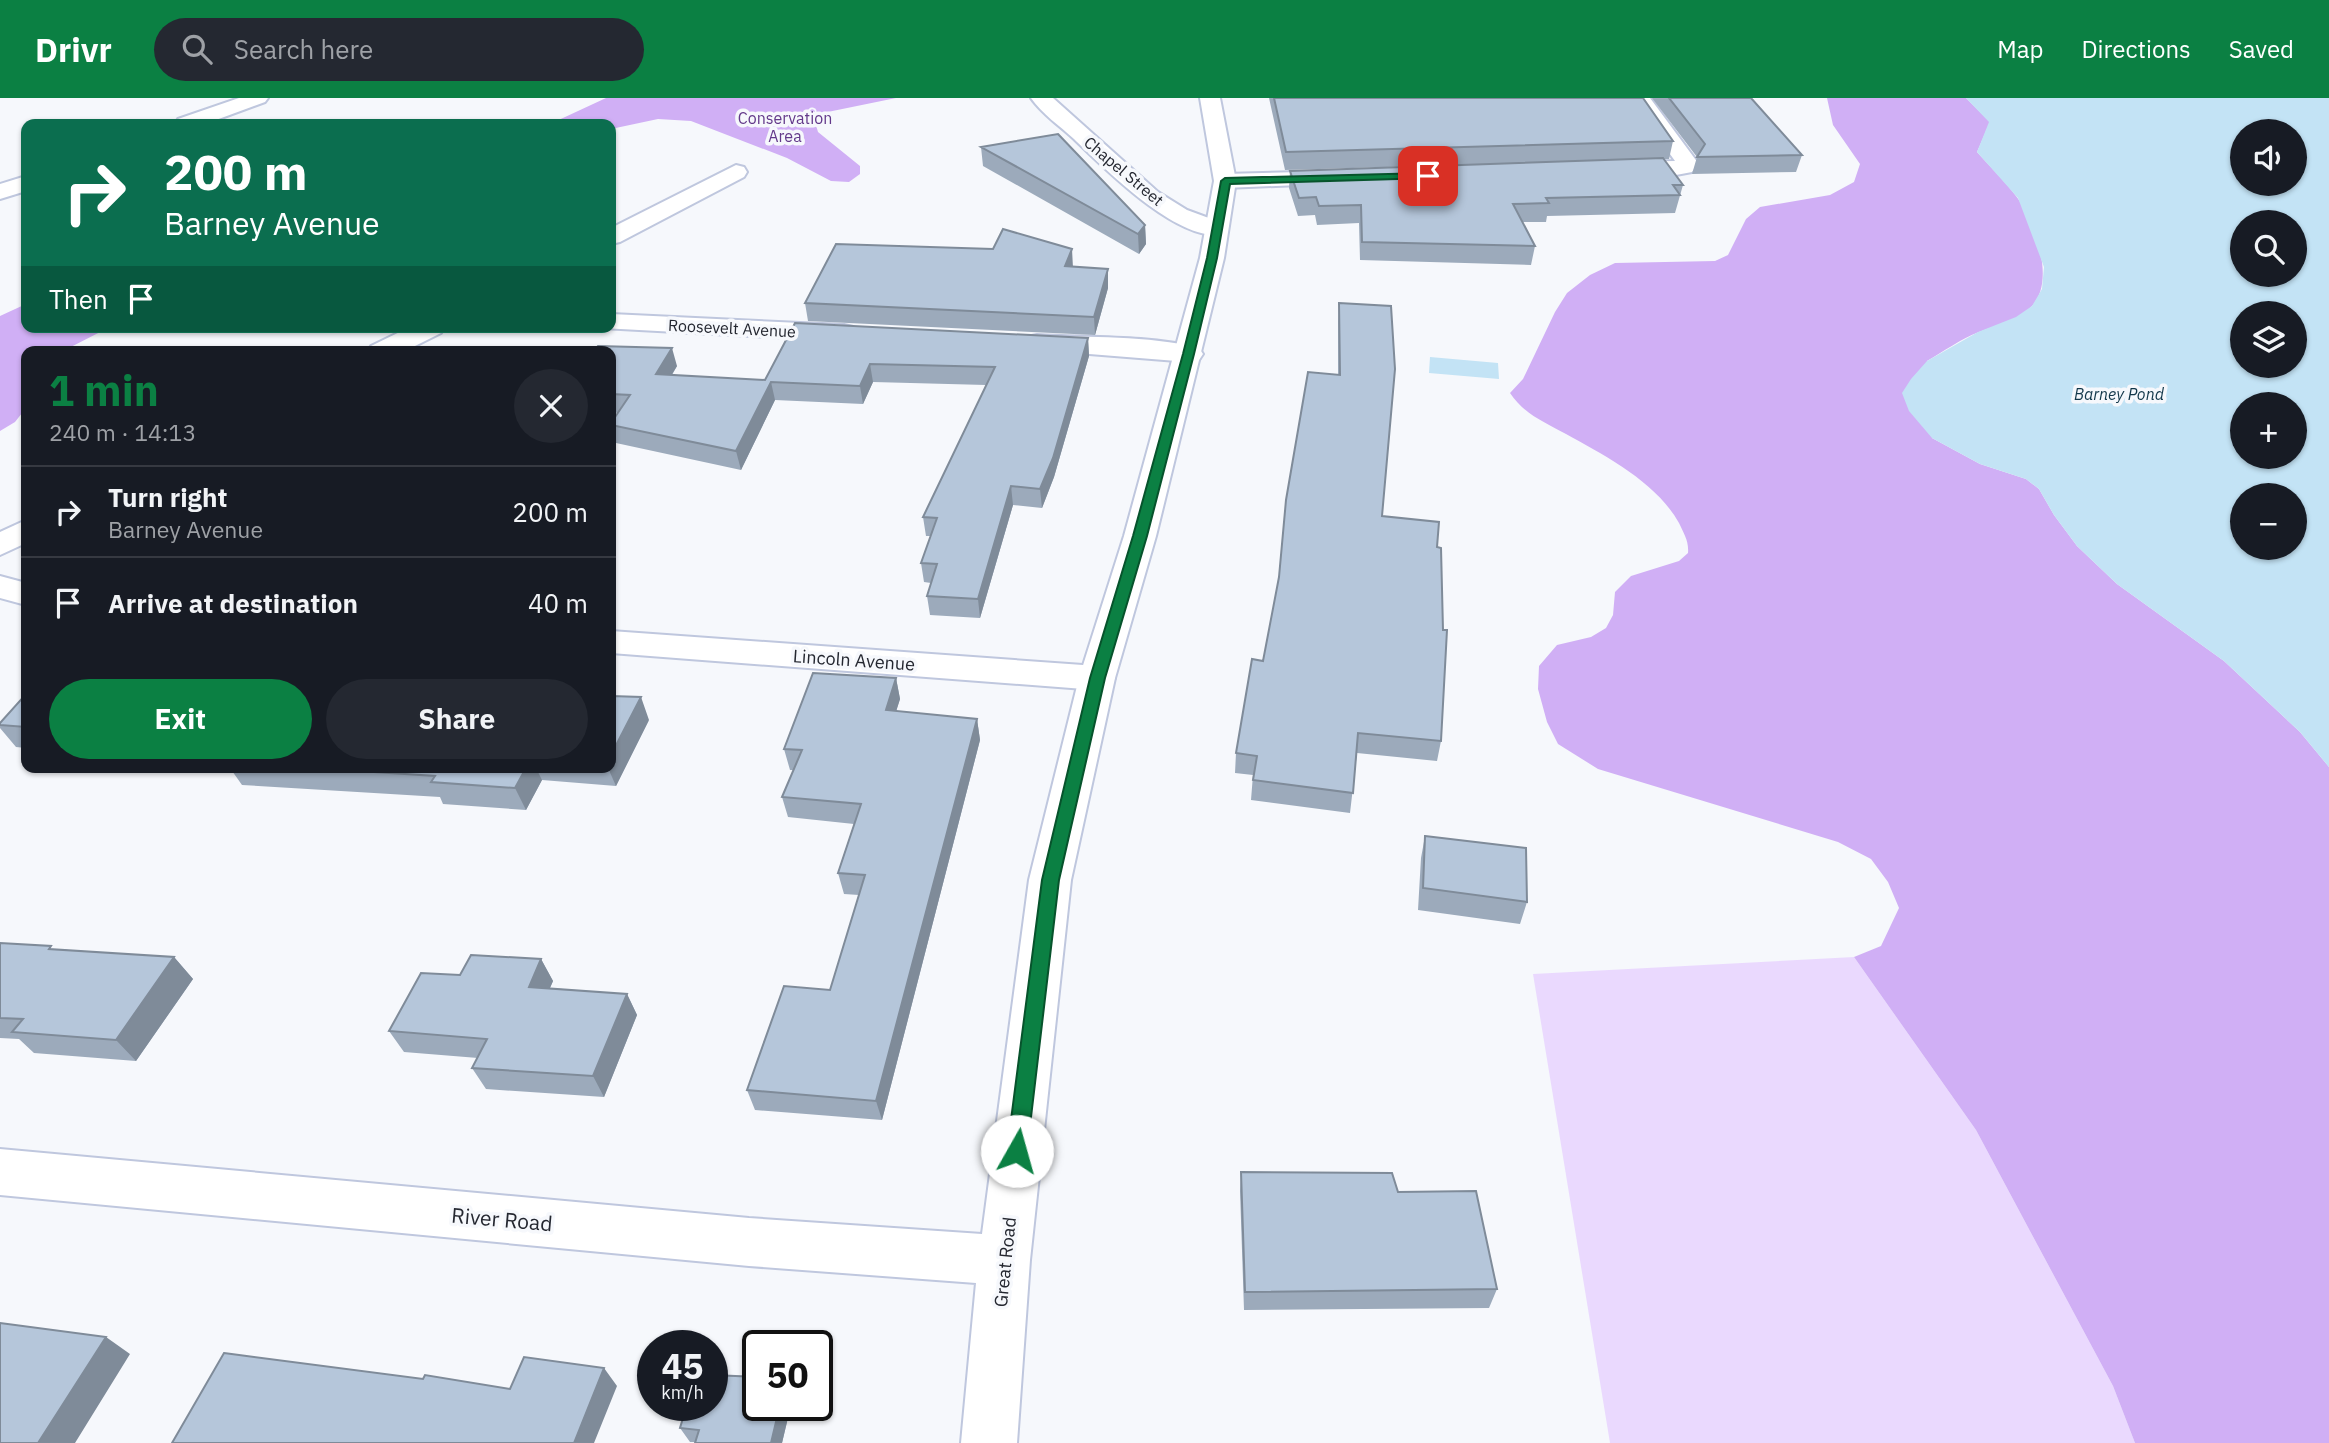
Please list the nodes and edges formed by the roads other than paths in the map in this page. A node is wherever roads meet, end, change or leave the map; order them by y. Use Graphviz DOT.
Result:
graph roads {
  1 [pos="258,98"];
  2 [pos="1041,98"];
  3 [pos="1210,98"];
  4 [pos="1640,98"];
  5 [pos="200,119"];
  6 [pos="1593,170"];
  7 [pos="736,172"];
  8 [pos="1359,178"];
  9 [pos="1225,181"];
  10 [pos="21,185"];
  11 [pos="0,192"];
  12 [pos="1216,229"];
  13 [pos="616,234"];
  14 [pos="616,322"];
  15 [pos="420,333"];
  16 [pos="874,335"];
  17 [pos="1012,342"];
  18 [pos="393,346"];
  19 [pos="1189,354"];
  20 [pos="21,533"];
  21 [pos="0,545"];
  22 [pos="0,587"];
  23 [pos="21,593"];
  24 [pos="616,642"];
  25 [pos="1097,678"];
  26 [pos="0,1172"];
  27 [pos="1004,1260"];
  28 [pos="989,1443"];
  1 -- 5 [label="street"];
  2 -- 12 [label="street, Chapel Street"];
  3 -- 9 [label="street"];
  4 -- 6 [label="street"];
  7 -- 13 [label="street"];
  8 -- 9 [label="street"];
  9 -- 12 [label="street, Great Road"];
  10 -- 11 [label="street"];
  12 -- 19 [label="street, Great Road"];
  14 -- 16 [label="street, Roosevelt Avenue"];
  15 -- 18 [label="street"];
  17 -- 19 [label="street"];
  19 -- 25 [label="street, Great Road"];
  20 -- 21 [label="street"];
  22 -- 23 [label="street"];
  24 -- 25 [label="street, Lincoln Avenue"];
  25 -- 27 [label="street, Great Road"];
  26 -- 27 [label="street, River Road"];
  27 -- 28 [label="street, Great Road"];
}
